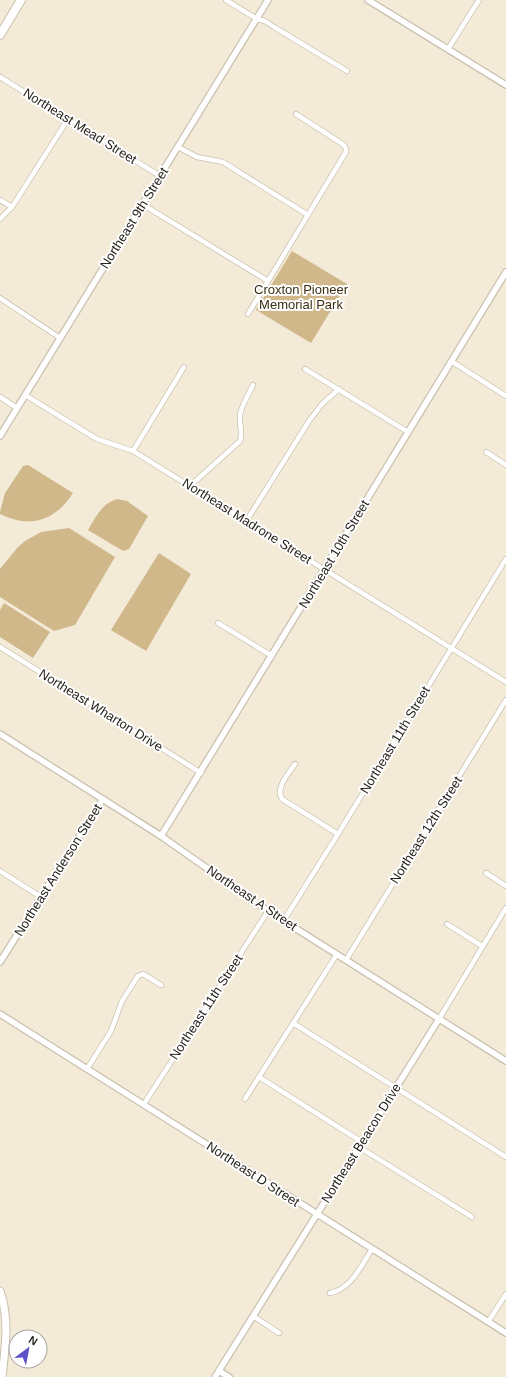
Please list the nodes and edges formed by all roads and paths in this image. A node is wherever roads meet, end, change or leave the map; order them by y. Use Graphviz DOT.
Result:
graph roads {
  1 [pos="21,0"];
  2 [pos="226,0"];
  3 [pos="268,0"];
  4 [pos="368,0"];
  5 [pos="479,0"];
  6 [pos="257,19"];
  7 [pos="0,35"];
  8 [pos="448,49"];
  9 [pos="347,71"];
  10 [pos="0,77"];
  11 [pos="506,85"];
  12 [pos="296,114"];
  13 [pos="68,119"];
  14 [pos="178,147"];
  15 [pos="160,176"];
  16 [pos="0,200"];
  17 [pos="142,204"];
  18 [pos="12,207"];
  19 [pos="308,215"];
  20 [pos="0,219"];
  21 [pos="506,272"];
  22 [pos="268,281"];
  23 [pos="0,298"];
  24 [pos="248,314"];
  25 [pos="60,338"];
  26 [pos="451,361"];
  27 [pos="184,368"];
  28 [pos="305,369"];
  29 [pos="253,385"];
  30 [pos="339,389"];
  31 [pos="26,395"];
  32 [pos="506,396"];
  33 [pos="0,397"];
  34 [pos="17,408"];
  35 [pos="408,432"];
  36 [pos="0,436"];
  37 [pos="133,451"];
  38 [pos="486,452"];
  39 [pos="506,465"];
  40 [pos="190,486"];
  41 [pos="247,520"];
  42 [pos="506,559"];
  43 [pos="325,569"];
  44 [pos="218,623"];
  45 [pos="0,646"];
  46 [pos="451,648"];
  47 [pos="272,656"];
  48 [pos="506,682"];
  49 [pos="506,700"];
  50 [pos="0,734"];
  51 [pos="295,764"];
  52 [pos="201,772"];
  53 [pos="103,799"];
  54 [pos="338,834"];
  55 [pos="161,836"];
  56 [pos="0,871"];
  57 [pos="486,873"];
  58 [pos="506,886"];
  59 [pos="41,897"];
  60 [pos="506,908"];
  61 [pos="268,911"];
  62 [pos="284,920"];
  63 [pos="447,924"];
  64 [pos="482,946"];
  65 [pos="337,954"];
  66 [pos="346,960"];
  67 [pos="0,962"];
  68 [pos="161,985"];
  69 [pos="0,1014"];
  70 [pos="439,1019"];
  71 [pos="293,1023"];
  72 [pos="506,1061"];
  73 [pos="87,1069"];
  74 [pos="259,1077"];
  75 [pos="396,1088"];
  76 [pos="245,1099"];
  77 [pos="144,1104"];
  78 [pos="361,1144"];
  79 [pos="506,1157"];
  80 [pos="317,1214"];
  81 [pos="472,1217"];
  82 [pos="372,1249"];
  83 [pos="0,1292"];
  84 [pos="330,1293"];
  85 [pos="506,1294"];
  86 [pos="253,1316"];
  87 [pos="488,1322"];
  88 [pos="279,1333"];
  89 [pos="506,1333"];
  90 [pos="219,1371"];
  91 [pos="2,1377"];
  92 [pos="215,1377"];
  93 [pos="229,1377"];
  1 -- 7 [label="highway"];
  2 -- 6 [label="street"];
  3 -- 6 [label="street, Northeast 9th Street"];
  4 -- 8 [label="street"];
  5 -- 8 [label="street"];
  6 -- 9 [label="street"];
  6 -- 14 [label="street, Northeast 9th Street"];
  8 -- 11 [label="street"];
  10 -- 13 [label="street, Northeast Mead Street"];
  12 -- 19 [label="street"];
  13 -- 15 [label="street, Northeast Mead Street"];
  13 -- 18 [label="street"];
  14 -- 15 [label="street, Northeast 9th Street"];
  14 -- 19 [label="street"];
  15 -- 17 [label="street, Northeast 9th Street"];
  16 -- 18 [label="street"];
  17 -- 22 [label="street"];
  17 -- 25 [label="street, Northeast 9th Street"];
  18 -- 20 [label="street"];
  19 -- 22 [label="street"];
  21 -- 26 [label="street, Northeast 10th Street"];
  22 -- 24 [label="street"];
  23 -- 25 [label="street"];
  25 -- 31 [label="street, Northeast 9th Street"];
  26 -- 32 [label="street"];
  26 -- 35 [label="street, Northeast 10th Street"];
  27 -- 37 [label="street"];
  28 -- 30 [label="street"];
  29 -- 40 [label="street"];
  30 -- 35 [label="street"];
  30 -- 41 [label="street"];
  31 -- 34 [label="street, Northeast 9th Street"];
  31 -- 37 [label="street, Northeast Madrone Street"];
  33 -- 34 [label="street"];
  34 -- 36 [label="street, Northeast 9th Street"];
  35 -- 43 [label="street, Northeast 10th Street"];
  37 -- 40 [label="street, Northeast Madrone Street"];
  38 -- 39 [label="street"];
  40 -- 41 [label="street, Northeast Madrone Street"];
  41 -- 43 [label="street, Northeast Madrone Street"];
  42 -- 46 [label="street, Northeast 11th Street"];
  43 -- 46 [label="street, Northeast Madrone Street"];
  43 -- 47 [label="street, Northeast 10th Street"];
  44 -- 47 [label="street"];
  45 -- 52 [label="street, Northeast Wharton Drive"];
  46 -- 48 [label="street, Northeast Madrone Street"];
  46 -- 54 [label="street, Northeast 11th Street"];
  47 -- 52 [label="street, Northeast 10th Street"];
  49 -- 66 [label="street, Northeast 12th Street"];
  50 -- 53 [label="street, Northeast A Street"];
  51 -- 54 [label="street"];
  52 -- 55 [label="street, Northeast 10th Street"];
  53 -- 55 [label="street, Northeast A Street"];
  53 -- 59 [label="street, Northeast Anderson Street"];
  54 -- 62 [label="street, Northeast 11th Street"];
  55 -- 61 [label="street, Northeast A Street"];
  56 -- 59 [label="street"];
  57 -- 58 [label="street"];
  59 -- 67 [label="street, Northeast Anderson Street"];
  60 -- 64 [label="street, Northeast Beacon Drive"];
  61 -- 62 [label="street, Northeast A Street"];
  61 -- 77 [label="street, Northeast 11th Street"];
  62 -- 65 [label="street, Northeast A Street"];
  63 -- 64 [label="street"];
  64 -- 70 [label="street, Northeast Beacon Drive"];
  65 -- 66 [label="street, Northeast A Street"];
  65 -- 71 [label="street"];
  66 -- 70 [label="street, Northeast A Street"];
  68 -- 73 [label="street"];
  69 -- 73 [label="street, Northeast D Street"];
  70 -- 72 [label="street, Northeast A Street"];
  70 -- 75 [label="street, Northeast Beacon Drive"];
  71 -- 74 [label="street"];
  71 -- 75 [label="street"];
  73 -- 77 [label="street, Northeast D Street"];
  74 -- 76 [label="street"];
  74 -- 78 [label="street"];
  75 -- 78 [label="street, Northeast Beacon Drive"];
  75 -- 79 [label="street"];
  77 -- 80 [label="street, Northeast D Street"];
  78 -- 80 [label="street, Northeast Beacon Drive"];
  78 -- 81 [label="street"];
  80 -- 82 [label="street, Northeast D Street"];
  80 -- 86 [label="street, Northeast Beacon Drive"];
  82 -- 84 [label="street"];
  82 -- 87 [label="street, Northeast D Street"];
  83 -- 91 [label="main road"];
  85 -- 87 [label="street"];
  86 -- 88 [label="street"];
  86 -- 90 [label="street, Northeast Beacon Drive"];
  87 -- 89 [label="street, Northeast D Street"];
  90 -- 92 [label="street, Northeast Beacon Drive"];
  90 -- 93 [label="street"];
}
